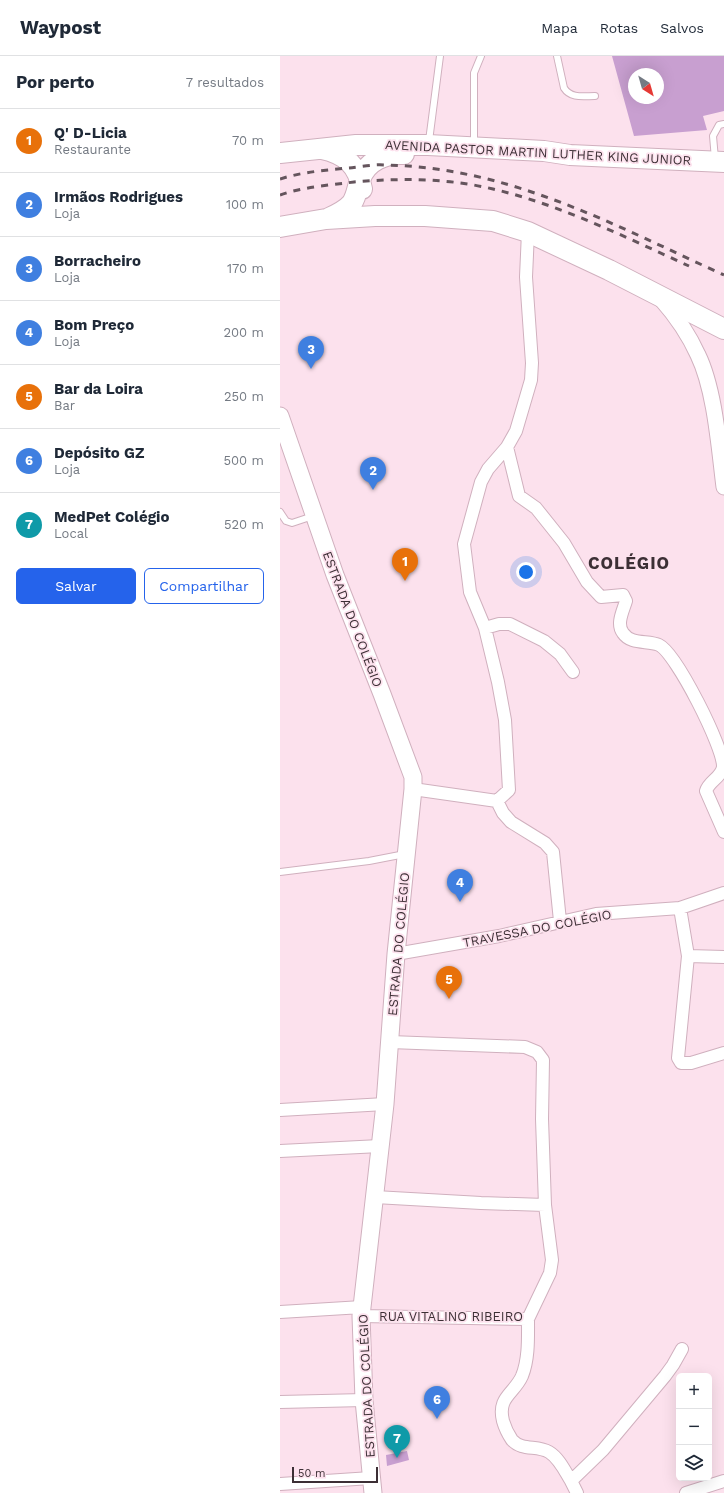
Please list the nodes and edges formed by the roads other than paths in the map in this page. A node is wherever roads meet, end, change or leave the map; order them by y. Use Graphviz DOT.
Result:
graph roads {
  1 [pos="440,56"];
  2 [pos="481,56"];
  3 [pos="557,56"];
  4 [pos="595,96"];
  5 [pos="724,124"];
  6 [pos="428,145"];
  7 [pos="474,147"];
  8 [pos="322,149"];
  9 [pos="280,153"];
  10 [pos="570,155"];
  11 [pos="720,162"];
  12 [pos="360,179"];
  13 [pos="426,216"];
  14 [pos="326,219"];
  15 [pos="280,227"];
  16 [pos="528,232"];
  17 [pos="658,296"];
  18 [pos="724,329"];
  19 [pos="280,416"];
  20 [pos="720,434"];
  21 [pos="283,435"];
  22 [pos="507,447"];
  23 [pos="724,486"];
  24 [pos="280,512"];
  25 [pos="314,516"];
  26 [pos="485,628"];
  27 [pos="573,672"];
  28 [pos="721,779"];
  29 [pos="413,789"];
  30 [pos="497,801"];
  31 [pos="724,832"];
  32 [pos="407,854"];
  33 [pos="280,872"];
  34 [pos="724,893"];
  35 [pos="680,908"];
  36 [pos="560,921"];
  37 [pos="396,954"];
  38 [pos="688,956"];
  39 [pos="724,957"];
  40 [pos="390,1042"];
  41 [pos="724,1053"];
  42 [pos="385,1104"];
  43 [pos="280,1110"];
  44 [pos="380,1146"];
  45 [pos="280,1152"];
  46 [pos="375,1197"];
  47 [pos="545,1205"];
  48 [pos="280,1312"];
  49 [pos="361,1312"];
  50 [pos="528,1319"];
  51 [pos="682,1349"];
  52 [pos="364,1400"];
  53 [pos="280,1402"];
  54 [pos="571,1480"];
  55 [pos="724,1481"];
  56 [pos="280,1484"];
  57 [pos="372,1486"];
  58 [pos="576,1493"];
  59 [pos="686,1493"];
  1 -- 6 [label="lane"];
  2 -- 7 [label="lane"];
  3 -- 4 [label="lane"];
  5 -- 11 [label="lane"];
  6 -- 7 [label="main road, AVENIDA PASTOR MARTIN LUTHER KING JUNIOR"];
  6 -- 8 [label="main road, AVENIDA PASTOR MARTIN LUTHER KING JUNIOR"];
  7 -- 10 [label="main road, AVENIDA PASTOR MARTIN LUTHER KING JUNIOR"];
  8 -- 9 [label="main road, AVENIDA PASTOR MARTIN LUTHER KING JUNIOR"];
  8 -- 12 [label="main road"];
  10 -- 11 [label="main road, AVENIDA PASTOR MARTIN LUTHER KING JUNIOR"];
  10 -- 12 [label="main road"];
  12 -- 13 [label="main road"];
  12 -- 14 [label="main road"];
  13 -- 14 [label="main road"];
  13 -- 16 [label="main road"];
  14 -- 15 [label="main road"];
  16 -- 17 [label="main road"];
  16 -- 22 [label="street"];
  17 -- 18 [label="main road"];
  17 -- 20 [label="street"];
  19 -- 21 [label="main road, ESTRADA DO COLÉGIO"];
  20 -- 23 [label="street"];
  21 -- 25 [label="main road, ESTRADA DO COLÉGIO"];
  22 -- 26 [label="street"];
  22 -- 28 [label="street"];
  24 -- 25 [label="lane"];
  25 -- 29 [label="main road, ESTRADA DO COLÉGIO"];
  26 -- 27 [label="street"];
  26 -- 30 [label="street"];
  28 -- 31 [label="street"];
  29 -- 30 [label="street"];
  29 -- 32 [label="main road, ESTRADA DO COLÉGIO"];
  30 -- 36 [label="street"];
  32 -- 33 [label="lane"];
  32 -- 37 [label="main road, ESTRADA DO COLÉGIO"];
  34 -- 35 [label="street, TRAVESSA DO COLÉGIO"];
  35 -- 36 [label="street, TRAVESSA DO COLÉGIO"];
  35 -- 38 [label="street"];
  36 -- 37 [label="street, TRAVESSA DO COLÉGIO"];
  37 -- 40 [label="main road, ESTRADA DO COLÉGIO"];
  38 -- 39 [label="street"];
  38 -- 41 [label="street"];
  40 -- 42 [label="main road, ESTRADA DO COLÉGIO"];
  40 -- 47 [label="street, RUA VITALINO RIBEIRO"];
  42 -- 43 [label="street"];
  42 -- 44 [label="main road, ESTRADA DO COLÉGIO"];
  44 -- 45 [label="street"];
  44 -- 46 [label="main road, ESTRADA DO COLÉGIO"];
  46 -- 47 [label="street"];
  46 -- 49 [label="main road, ESTRADA DO COLÉGIO"];
  47 -- 50 [label="street, RUA VITALINO RIBEIRO"];
  48 -- 49 [label="street, RUA VITALINO RIBEIRO"];
  49 -- 50 [label="street, RUA VITALINO RIBEIRO"];
  49 -- 52 [label="main road, ESTRADA DO COLÉGIO"];
  50 -- 54 [label="street"];
  51 -- 54 [label="street"];
  52 -- 53 [label="street"];
  52 -- 57 [label="main road, ESTRADA DO COLÉGIO"];
  54 -- 58 [label="street"];
  55 -- 59 [label="street"];
  56 -- 57 [label="street"];
}
